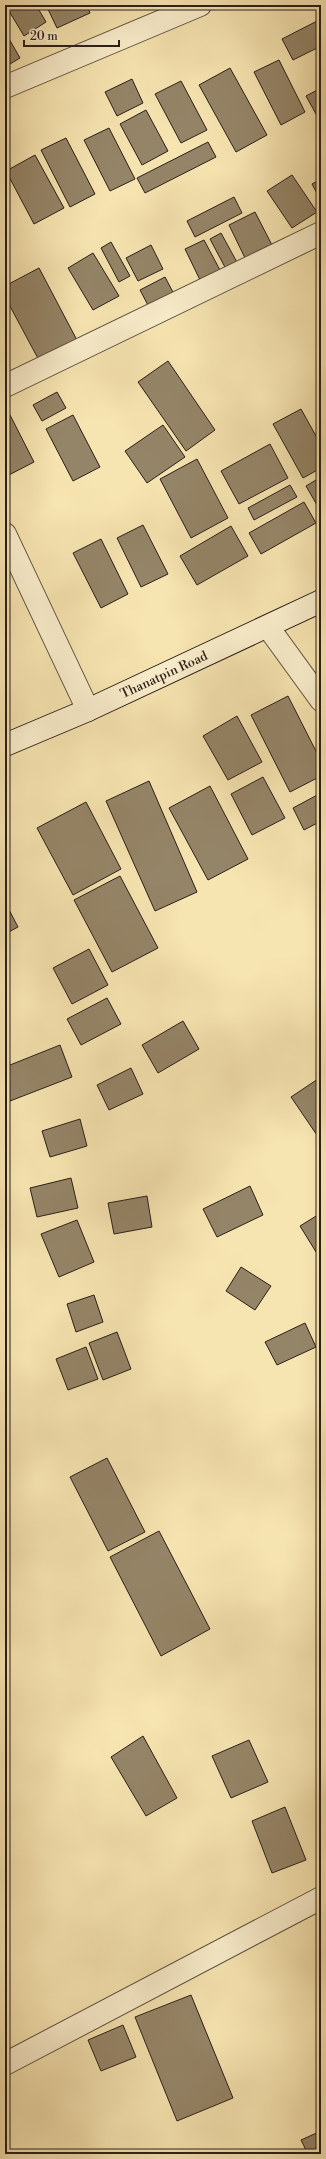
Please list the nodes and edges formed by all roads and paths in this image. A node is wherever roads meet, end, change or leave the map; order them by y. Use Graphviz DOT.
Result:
graph roads {
  1 [pos="200,5"];
  2 [pos="5,87"];
  3 [pos="321,233"];
  4 [pos="5,386"];
  5 [pos="5,534"];
  6 [pos="321,601"];
  7 [pos="268,627"];
  8 [pos="321,700"];
  9 [pos="88,710"];
  10 [pos="5,745"];
  11 [pos="321,1898"];
  12 [pos="5,2064"];
  1 -- 2 [label="street"];
  3 -- 4 [label="street"];
  5 -- 9 [label="street"];
  6 -- 7 [label="street, Thanatpin Road"];
  7 -- 8 [label="street"];
  7 -- 9 [label="street, Thanatpin Road"];
  9 -- 10 [label="street, Thanatpin Road"];
  11 -- 12 [label="street"];
}
